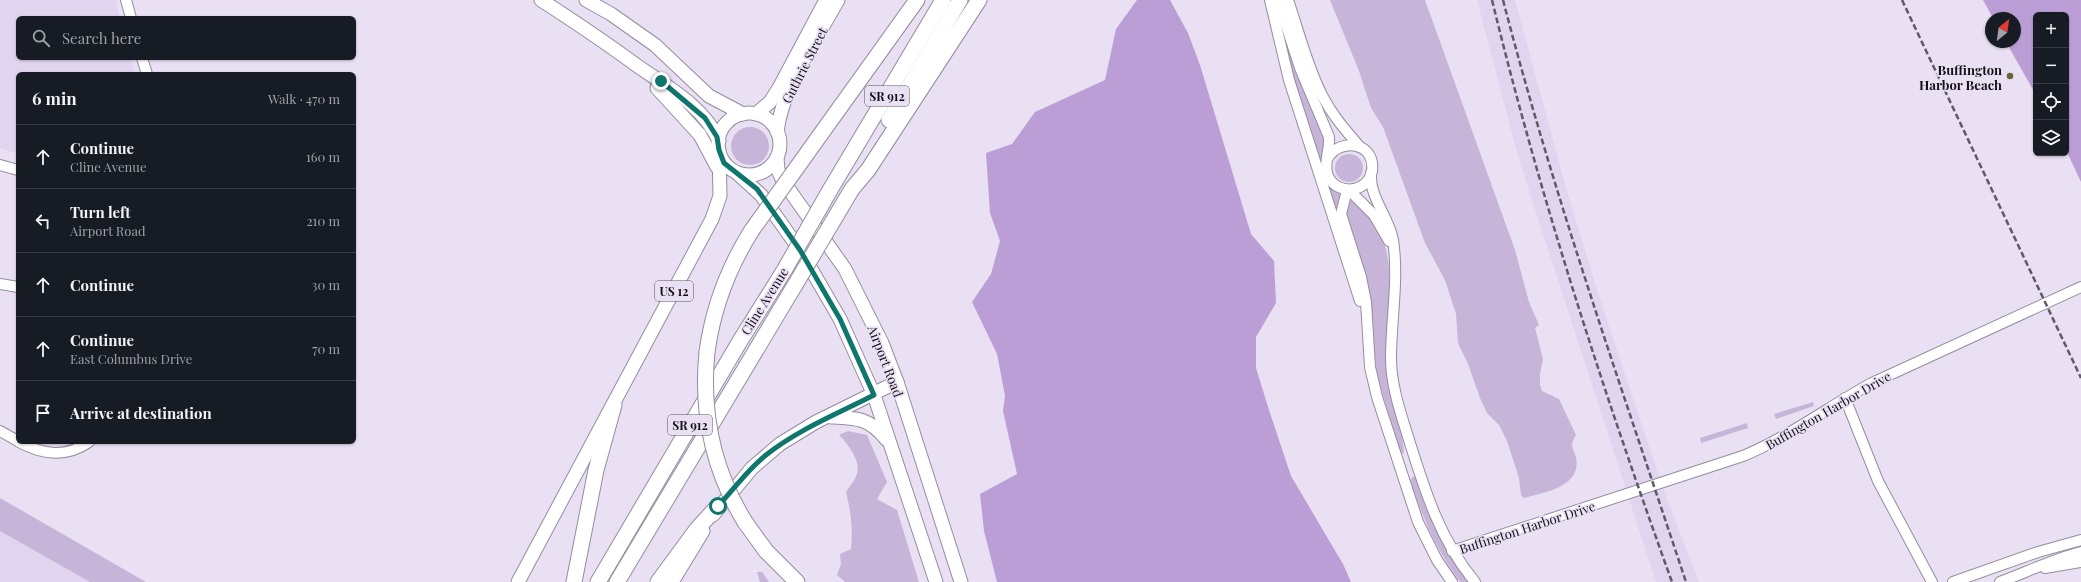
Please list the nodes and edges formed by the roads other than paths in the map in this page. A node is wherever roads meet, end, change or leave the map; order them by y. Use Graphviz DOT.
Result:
graph roads {
  1 [pos="126,0"];
  2 [pos="541,0"];
  3 [pos="586,0"];
  4 [pos="826,0"];
  5 [pos="838,0"];
  6 [pos="917,0"];
  7 [pos="943,0"];
  8 [pos="960,0"];
  9 [pos="979,0"];
  10 [pos="1270,0"];
  11 [pos="1278,0"];
  12 [pos="1288,0"];
  13 [pos="130,16"];
  14 [pos="143,60"];
  15 [pos="146,72"];
  16 [pos="651,75"];
  17 [pos="743,114"];
  18 [pos="756,114"];
  19 [pos="778,132"];
  20 [pos="719,146"];
  21 [pos="1360,147"];
  22 [pos="777,158"];
  23 [pos="1328,159"];
  24 [pos="0,165"];
  25 [pos="16,169"];
  26 [pos="1371,172"];
  27 [pos="737,173"];
  28 [pos="720,174"];
  29 [pos="852,189"];
  30 [pos="1348,190"];
  31 [pos="1394,255"];
  32 [pos="0,284"];
  33 [pos="2081,286"];
  34 [pos="16,287"];
  35 [pos="1367,328"];
  36 [pos="897,382"];
  37 [pos="874,395"];
  38 [pos="1845,398"];
  39 [pos="614,405"];
  40 [pos="827,417"];
  41 [pos="0,431"];
  42 [pos="16,441"];
  43 [pos="22,444"];
  44 [pos="85,444"];
  45 [pos="891,446"];
  46 [pos="718,506"];
  47 [pos="2081,540"];
  48 [pos="1452,550"];
  49 [pos="2081,552"];
  50 [pos="2081,562"];
  51 [pos="2033,570"];
  52 [pos="518,582"];
  53 [pos="574,582"];
  54 [pos="598,582"];
  55 [pos="617,582"];
  56 [pos="658,582"];
  57 [pos="672,582"];
  58 [pos="797,582"];
  59 [pos="936,582"];
  60 [pos="961,582"];
  61 [pos="1452,582"];
  62 [pos="1475,582"];
  63 [pos="1932,582"];
  64 [pos="1953,582"];
  65 [pos="2000,582"];
  1 -- 13 [label="street"];
  2 -- 16 [label="main road, US 12"];
  3 -- 17 [label="main road"];
  4 -- 18 [label="main road, Guthrie Street"];
  5 -- 19 [label="main road, Guthrie Street"];
  6 -- 58 [label="highway, bridge"];
  7 -- 54 [label="highway, Cline Avenue / SR 912, bridge"];
  8 -- 29 [label="highway, Cline Avenue / SR 912"];
  9 -- 29 [label="highway"];
  10 -- 35 [label="street"];
  11 -- 23 [label="street"];
  12 -- 21 [label="street"];
  14 -- 15 [label="street"];
  16 -- 20 [label="main road"];
  16 -- 28 [label="main road, US 12"];
  17 -- 18 [label="main road"];
  17 -- 20 [label="main road"];
  18 -- 19 [label="main road"];
  19 -- 22 [label="main road"];
  20 -- 27 [label="main road"];
  20 -- 28 [label="main road, US 12"];
  21 -- 23 [label="street"];
  21 -- 26 [label="street"];
  22 -- 27 [label="main road"];
  22 -- 36 [label="main road, Airport Road"];
  23 -- 30 [label="street"];
  24 -- 25 [label="street"];
  26 -- 30 [label="street"];
  26 -- 31 [label="street, Buffington Harbor Drive"];
  27 -- 37 [label="main road, Airport Road"];
  28 -- 39 [label="main road, US 12"];
  29 -- 55 [label="highway, Cline Avenue / SR 912, bridge"];
  30 -- 31 [label="street, Buffington Harbor Drive"];
  30 -- 35 [label="street"];
  31 -- 48 [label="street, Buffington Harbor Drive"];
  32 -- 34 [label="street"];
  33 -- 38 [label="street, Buffington Harbor Drive"];
  35 -- 61 [label="street"];
  36 -- 37 [label="main road"];
  36 -- 60 [label="main road, Airport Road"];
  37 -- 40 [label="main road"];
  37 -- 45 [label="main road, Airport Road"];
  38 -- 48 [label="street, Buffington Harbor Drive"];
  38 -- 63 [label="street"];
  39 -- 52 [label="main road"];
  39 -- 53 [label="highway, US 12"];
  40 -- 45 [label="main road"];
  40 -- 46 [label="main road"];
  41 -- 42 [label="street"];
  43 -- 44 [label="street"];
  45 -- 59 [label="main road, Airport Road"];
  46 -- 56 [label="highway"];
  46 -- 57 [label="main road"];
  47 -- 64 [label="street"];
  48 -- 62 [label="street, Buffington Harbor Drive"];
  49 -- 51 [label="street"];
  50 -- 51 [label="street"];
  51 -- 65 [label="street"];
}
